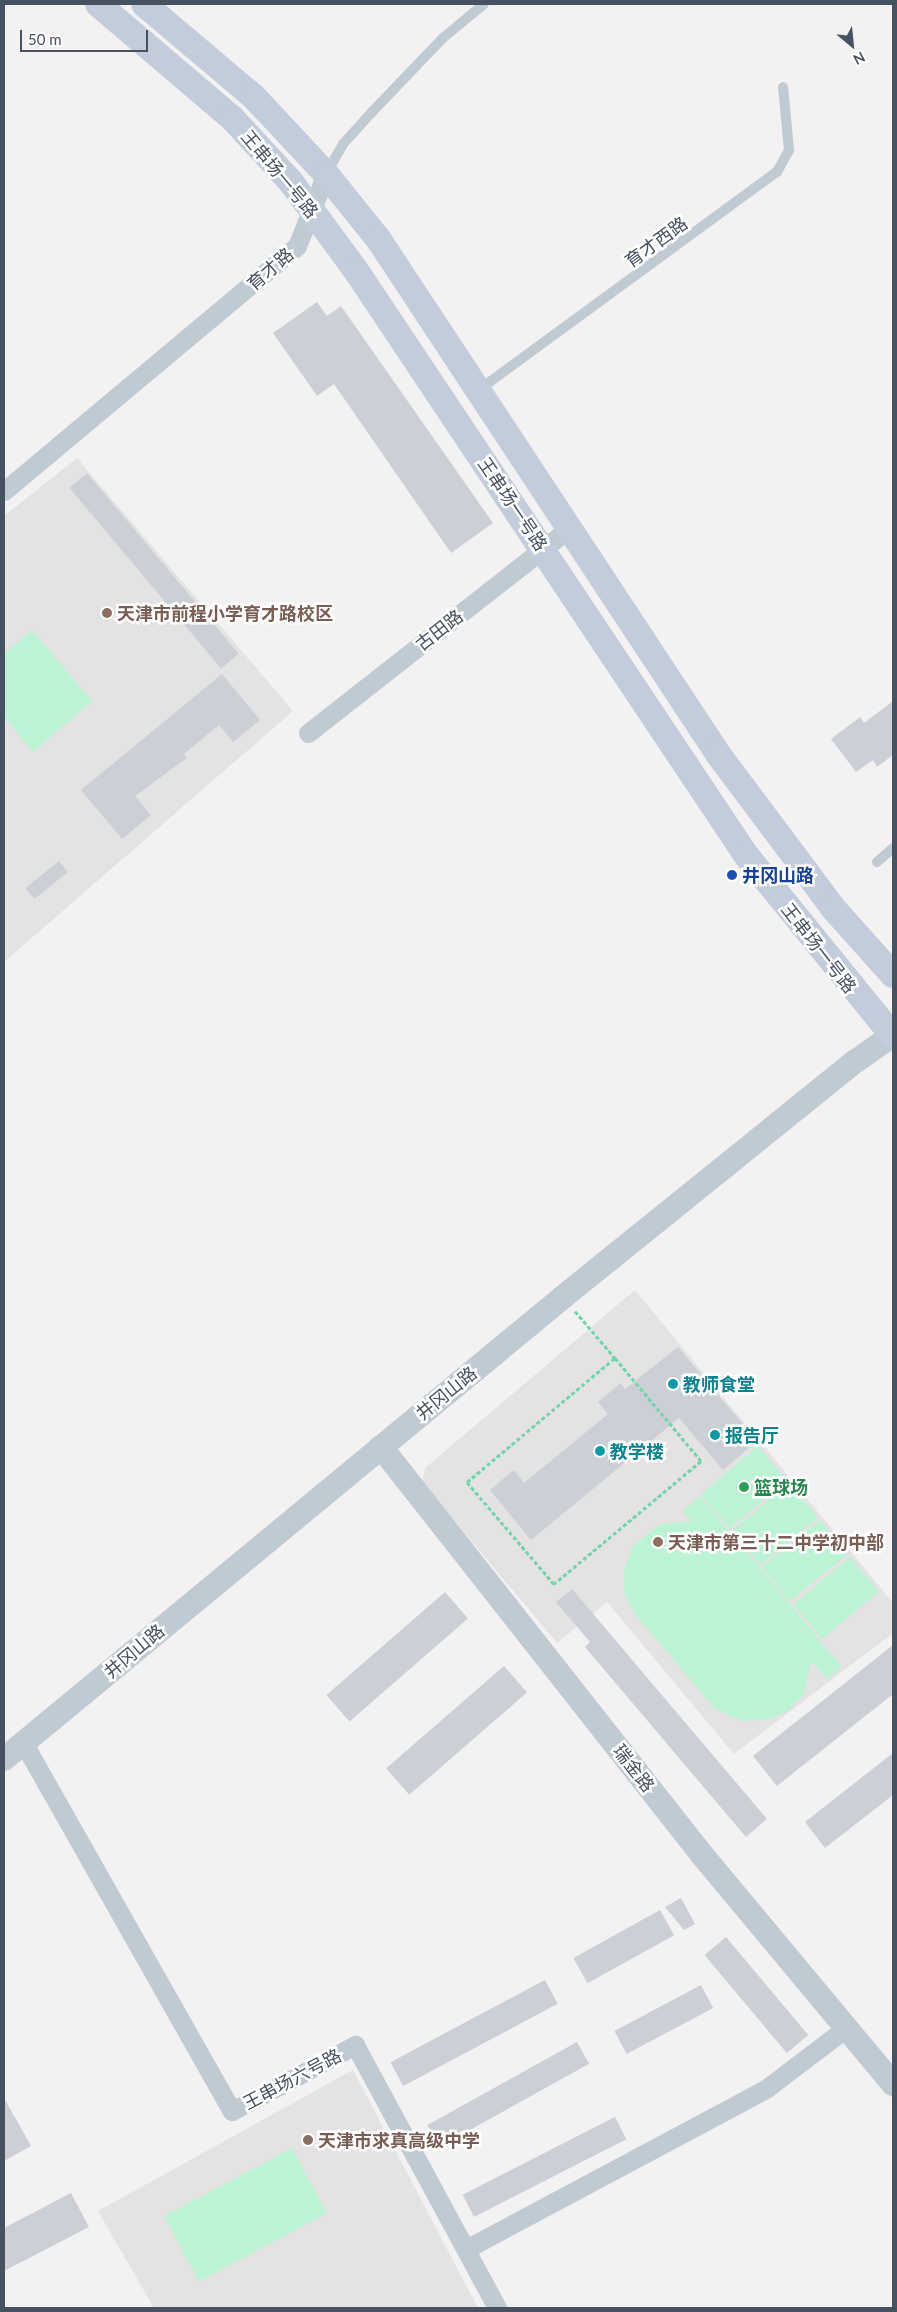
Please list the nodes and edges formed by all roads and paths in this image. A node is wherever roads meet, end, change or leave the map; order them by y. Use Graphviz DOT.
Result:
graph roads {
  1 [pos="98,4"];
  2 [pos="144,4"];
  3 [pos="484,4"];
  4 [pos="783,87"];
  5 [pos="326,174"];
  6 [pos="312,210"];
  7 [pos="480,389"];
  8 [pos="4,491"];
  9 [pos="571,527"];
  10 [pos="542,548"];
  11 [pos="308,733"];
  12 [pos="893,848"];
  13 [pos="877,862"];
  14 [pos="891,972"];
  15 [pos="893,1038"];
  16 [pos="569,1304"];
  17 [pos="615,1358"];
  18 [pos="383,1451"];
  19 [pos="25,1746"];
  20 [pos="4,1759"];
  21 [pos="4,1768"];
  22 [pos="846,2028"];
  23 [pos="893,2084"];
  24 [pos="466,2249"];
  25 [pos="497,2308"];
  1 -- 6 [label="main road, 王串场一号路"];
  2 -- 5 [label="main road, 王串场一号路"];
  3 -- 5 [label="lane, 育才路"];
  4 -- 7 [label="lane, 育才西路"];
  5 -- 6 [label="street, 育才路"];
  5 -- 7 [label="main road, 王串场一号路"];
  6 -- 8 [label="street, 育才路"];
  6 -- 10 [label="main road, 王串场一号路"];
  7 -- 9 [label="main road, 王串场一号路"];
  9 -- 10 [label="street, 古田路"];
  9 -- 14 [label="main road, 王串场一号路"];
  10 -- 11 [label="street, 古田路"];
  10 -- 15 [label="main road, 王串场一号路"];
  12 -- 13 [label="lane"];
  15 -- 16 [label="street, 井冈山路"];
  15 -- 18 [label="street, 井冈山路"];
  16 -- 17 [label="path"];
  16 -- 18 [label="street, 井冈山路"];
  17 -- 17 [label="path"];
  18 -- 19 [label="street, 井冈山路"];
  18 -- 22 [label="street, 瑞金路"];
  19 -- 20 [label="street, 井冈山路"];
  19 -- 21 [label="street, 井冈山路"];
  19 -- 24 [label="street, 王串场六号路"];
  22 -- 23 [label="street, 瑞金路"];
  22 -- 24 [label="street"];
  24 -- 25 [label="street, 王串场六号路"];
}
